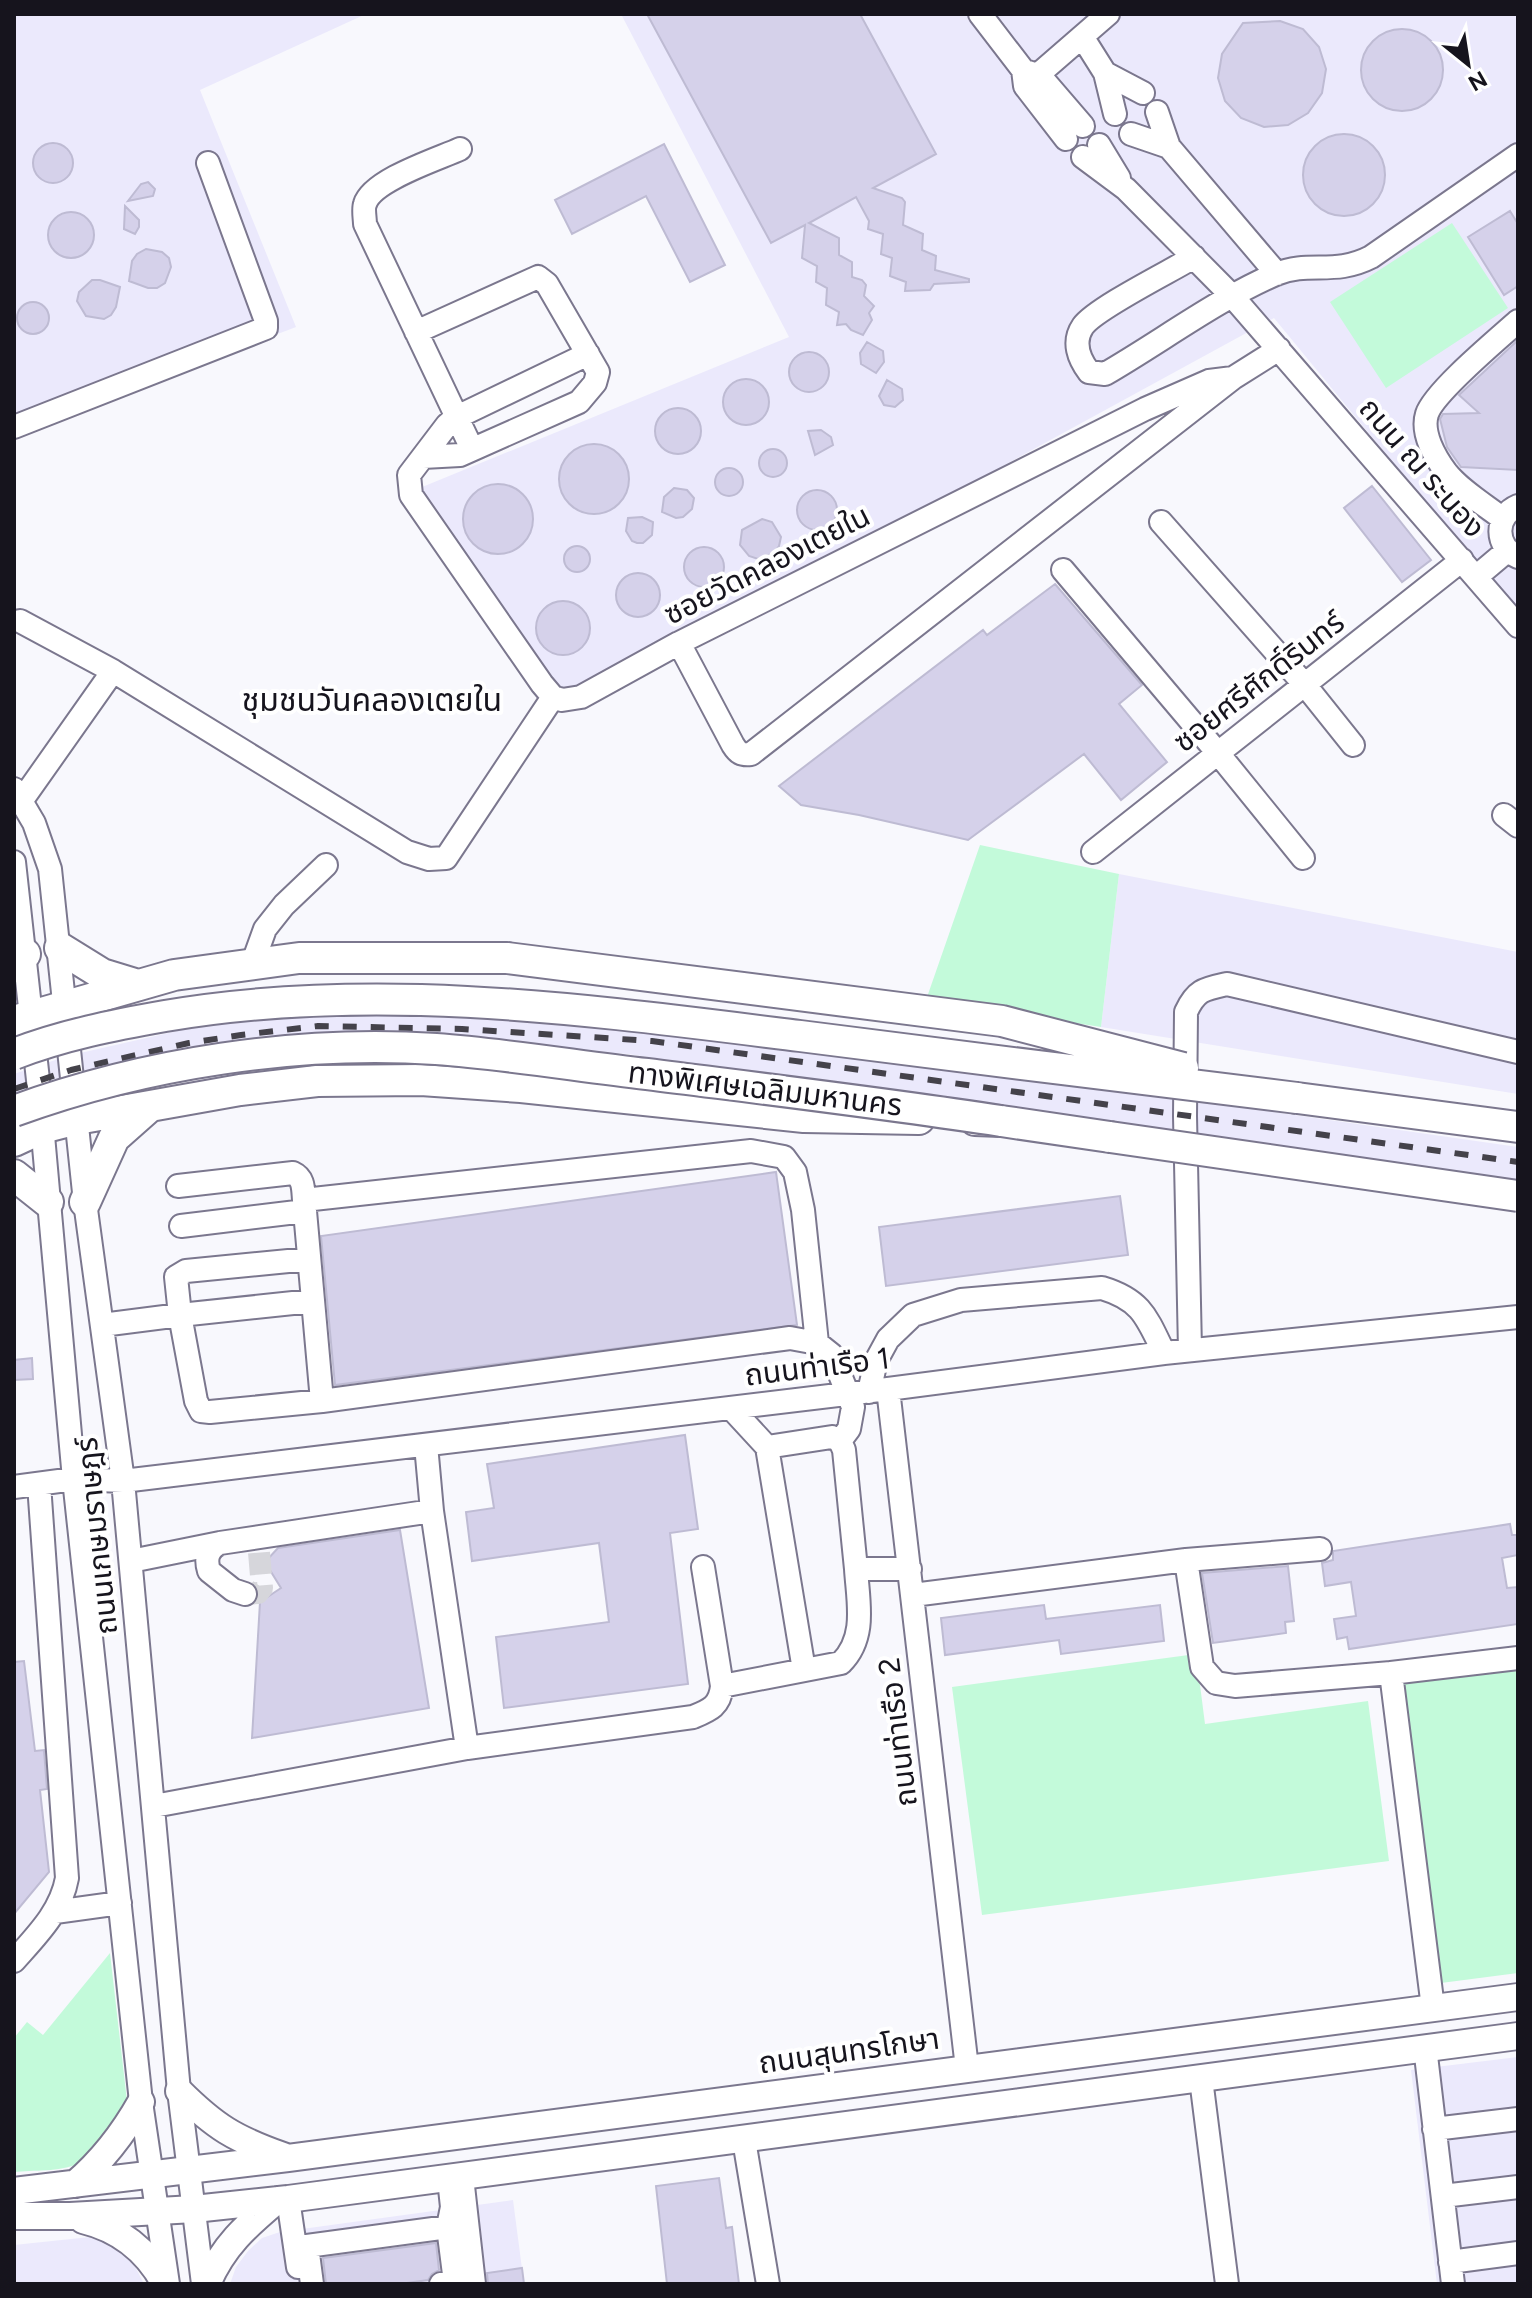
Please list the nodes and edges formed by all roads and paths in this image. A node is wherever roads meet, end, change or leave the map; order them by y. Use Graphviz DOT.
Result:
graph roads {
  1 [pos="980,14"];
  2 [pos="1108,14"];
  3 [pos="1083,38"];
  4 [pos="1105,73"];
  5 [pos="1029,78"];
  6 [pos="1143,93"];
  7 [pos="1157,112"];
  8 [pos="1115,114"];
  9 [pos="1075,132"];
  10 [pos="1131,134"];
  11 [pos="1169,147"];
  12 [pos="460,149"];
  13 [pos="1091,151"];
  14 [pos="1518,155"];
  15 [pos="208,163"];
  16 [pos="1194,257"];
  17 [pos="1277,274"];
  18 [pos="1233,297"];
  19 [pos="1518,321"];
  20 [pos="416,332"];
  21 [pos="1279,349"];
  22 [pos="588,354"];
  23 [pos="1233,378"];
  24 [pos="455,418"];
  25 [pos="14,427"];
  26 [pos="472,449"];
  27 [pos="423,457"];
  28 [pos="1511,512"];
  29 [pos="1161,522"];
  30 [pos="1513,554"];
  31 [pos="1469,568"];
  32 [pos="1063,570"];
  33 [pos="20,621"];
  34 [pos="1518,626"];
  35 [pos="679,643"];
  36 [pos="113,671"];
  37 [pos="1305,685"];
  38 [pos="553,697"];
  39 [pos="1353,745"];
  40 [pos="1217,752"];
  41 [pos="18,795"];
  42 [pos="1093,852"];
  43 [pos="1303,858"];
  44 [pos="14,862"];
  45 [pos="326,865"];
  46 [pos="17,906"];
  47 [pos="60,948"];
  48 [pos="19,961"];
  49 [pos="252,965"];
  50 [pos="138,985"];
  51 [pos="65,1005"];
  52 [pos="23,1018"];
  53 [pos="1518,1052"];
  54 [pos="14,1054"];
  55 [pos="1297,1098"];
  56 [pos="150,1106"];
  57 [pos="14,1111"];
  58 [pos="77,1119"];
  59 [pos="1001,1121"];
  60 [pos="1518,1127"];
  61 [pos="42,1128"];
  62 [pos="14,1141"];
  63 [pos="14,1175"];
  64 [pos="178,1186"];
  65 [pos="1518,1196"];
  66 [pos="48,1202"];
  67 [pos="85,1202"];
  68 [pos="304,1206"];
  69 [pos="181,1226"];
  70 [pos="309,1259"];
  71 [pos="312,1301"];
  72 [pos="180,1315"];
  73 [pos="1518,1317"];
  74 [pos="102,1325"];
  75 [pos="817,1343"];
  76 [pos="1190,1350"];
  77 [pos="1164,1353"];
  78 [pos="868,1392"];
  79 [pos="322,1401"];
  80 [pos="731,1408"];
  81 [pos="840,1441"];
  82 [pos="426,1445"];
  83 [pos="767,1447"];
  84 [pos="74,1479"];
  85 [pos="123,1481"];
  86 [pos="39,1484"];
  87 [pos="14,1487"];
  88 [pos="432,1511"];
  89 [pos="220,1543"];
  90 [pos="1320,1549"];
  91 [pos="1186,1560"];
  92 [pos="131,1561"];
  93 [pos="703,1567"];
  94 [pos="856,1569"];
  95 [pos="910,1569"];
  96 [pos="245,1594"];
  97 [pos="913,1595"];
  98 [pos="1518,1658"];
  99 [pos="804,1670"];
  100 [pos="1391,1673"];
  101 [pos="722,1686"];
  102 [pos="467,1748"];
  103 [pos="154,1806"];
  104 [pos="120,1903"];
  105 [pos="55,1912"];
  106 [pos="14,1961"];
  107 [pos="1518,1997"];
  108 [pos="1433,2008"];
  109 [pos="1518,2036"];
  110 [pos="1425,2047"];
  111 [pos="967,2068"];
  112 [pos="1201,2079"];
  113 [pos="179,2091"];
  114 [pos="141,2102"];
  115 [pos="1518,2119"];
  116 [pos="1434,2129"];
  117 [pos="744,2140"];
  118 [pos="288,2158"];
  119 [pos="188,2169"];
  120 [pos="151,2173"];
  121 [pos="456,2178"];
  122 [pos="75,2184"];
  123 [pos="1518,2187"];
  124 [pos="14,2191"];
  125 [pos="1443,2196"];
  126 [pos="282,2199"];
  127 [pos="194,2209"];
  128 [pos="158,2211"];
  129 [pos="14,2216"];
  130 [pos="70,2216"];
  131 [pos="448,2227"];
  132 [pos="1518,2253"];
  133 [pos="1452,2273"];
  134 [pos="166,2284"];
  135 [pos="205,2284"];
  136 [pos="301,2284"];
  137 [pos="312,2284"];
  138 [pos="441,2284"];
  139 [pos="474,2284"];
  140 [pos="768,2284"];
  141 [pos="1227,2284"];
  1 -- 5 [label="street"];
  2 -- 3 [label="street"];
  3 -- 4 [label="street"];
  3 -- 5 [label="street"];
  4 -- 6 [label="street"];
  4 -- 8 [label="street"];
  5 -- 9 [label="street"];
  7 -- 11 [label="street"];
  10 -- 11 [label="street"];
  11 -- 17 [label="street"];
  12 -- 20 [label="street"];
  13 -- 16 [label="street, ถนน ณ ระนอง"];
  14 -- 17 [label="street"];
  15 -- 25 [label="street"];
  16 -- 18 [label="street, ถนน ณ ระนอง"];
  16 -- 18 [label="street"];
  17 -- 18 [label="street"];
  18 -- 21 [label="street, ถนน ณ ระนอง"];
  19 -- 28 [label="street"];
  20 -- 22 [label="street"];
  20 -- 24 [label="street"];
  21 -- 23 [label="street"];
  21 -- 31 [label="street, ถนน ณ ระนอง"];
  22 -- 24 [label="street"];
  22 -- 26 [label="street"];
  23 -- 35 [label="street, ซอยวัดคลองเตยใน"];
  23 -- 35 [label="street"];
  24 -- 26 [label="street"];
  24 -- 27 [label="street"];
  26 -- 27 [label="street"];
  27 -- 38 [label="street"];
  28 -- 30 [label="street"];
  29 -- 37 [label="street"];
  30 -- 31 [label="street, ซอยศรีศักดิ์รินทร์"];
  31 -- 34 [label="street, ถนน ณ ระนอง"];
  31 -- 37 [label="street, ซอยศรีศักดิ์รินทร์"];
  32 -- 40 [label="street"];
  33 -- 36 [label="street"];
  35 -- 38 [label="street, ซอยวัดคลองเตยใน"];
  36 -- 38 [label="street"];
  36 -- 41 [label="street"];
  37 -- 39 [label="street"];
  37 -- 40 [label="street, ซอยศรีศักดิ์รินทร์"];
  40 -- 42 [label="street, ซอยศรีศักดิ์รินทร์"];
  40 -- 43 [label="street"];
  41 -- 47 [label="street, ถนนเกษมราษฎร์"];
  44 -- 46 [label="street, ถนนเกษมราษฎร์"];
  45 -- 49 [label="street"];
  46 -- 48 [label="street, ถนนเกษมราษฎร์"];
  47 -- 50 [label="highway"];
  47 -- 51 [label="street, ถนนเกษมราษฎร์"];
  48 -- 52 [label="street, ถนนเกษมราษฎร์"];
  49 -- 50 [label="highway"];
  49 -- 55 [label="highway, bridge"];
  50 -- 51 [label="highway"];
  51 -- 52 [label="highway"];
  51 -- 58 [label="street, ถนนเกษมราษฎร์"];
  52 -- 61 [label="street, ถนนเกษมราษฎร์"];
  53 -- 76 [label="street"];
  54 -- 55 [label="highway, ทางพิเศษเฉลิมมหานคร, bridge"];
  55 -- 60 [label="highway, ทางพิเศษเฉลิมมหานคร"];
  56 -- 58 [label="highway"];
  56 -- 59 [label="highway, bridge"];
  56 -- 67 [label="highway"];
  57 -- 59 [label="highway, ทางพิเศษเฉลิมมหานคร, bridge"];
  58 -- 61 [label="highway"];
  58 -- 67 [label="street, ถนนเกษมราษฎร์"];
  59 -- 65 [label="highway, ทางพิเศษเฉลิมมหานคร, bridge"];
  61 -- 62 [label="highway"];
  61 -- 66 [label="street, ถนนเกษมราษฎร์"];
  63 -- 66 [label="highway"];
  64 -- 68 [label="street"];
  66 -- 84 [label="street, ถนนเกษมราษฎร์"];
  67 -- 74 [label="street, ถนนเกษมราษฎร์"];
  68 -- 69 [label="street"];
  68 -- 70 [label="street"];
  68 -- 75 [label="street"];
  70 -- 71 [label="street"];
  70 -- 72 [label="street"];
  71 -- 72 [label="street"];
  71 -- 79 [label="street"];
  72 -- 74 [label="street"];
  72 -- 79 [label="street"];
  73 -- 76 [label="street, ถนนท่าเรือ 1"];
  74 -- 85 [label="street, ถนนเกษมราษฎร์"];
  75 -- 78 [label="street"];
  75 -- 79 [label="street"];
  76 -- 77 [label="street, ถนนท่าเรือ 1"];
  77 -- 78 [label="street, ถนนท่าเรือ 1"];
  77 -- 78 [label="street"];
  78 -- 80 [label="street, ถนนท่าเรือ 1"];
  78 -- 81 [label="street"];
  78 -- 95 [label="street, ถนนท่าเรือ 2"];
  80 -- 82 [label="street, ถนนท่าเรือ 1"];
  80 -- 83 [label="street"];
  81 -- 83 [label="street"];
  81 -- 94 [label="street"];
  82 -- 85 [label="street, ถนนท่าเรือ 1"];
  82 -- 88 [label="street"];
  83 -- 99 [label="street"];
  84 -- 85 [label="street, ถนนท่าเรือ 1"];
  84 -- 86 [label="street, ถนนท่าเรือ 1"];
  84 -- 104 [label="street, ถนนเกษมราษฎร์"];
  85 -- 92 [label="street, ถนนเกษมราษฎร์"];
  86 -- 87 [label="street, ถนนท่าเรือ 1"];
  86 -- 105 [label="street"];
  88 -- 89 [label="street"];
  88 -- 102 [label="street"];
  89 -- 92 [label="street"];
  89 -- 96 [label="street"];
  90 -- 91 [label="street"];
  91 -- 97 [label="street"];
  91 -- 100 [label="street"];
  92 -- 103 [label="street, ถนนเกษมราษฎร์"];
  93 -- 101 [label="street"];
  94 -- 95 [label="street"];
  94 -- 99 [label="street"];
  95 -- 97 [label="street, ถนนท่าเรือ 2"];
  97 -- 111 [label="street, ถนนท่าเรือ 2"];
  98 -- 100 [label="street"];
  99 -- 101 [label="street"];
  100 -- 108 [label="street"];
  101 -- 102 [label="street"];
  102 -- 103 [label="street"];
  103 -- 113 [label="street, ถนนเกษมราษฎร์"];
  104 -- 105 [label="street"];
  104 -- 114 [label="street, ถนนเกษมราษฎร์"];
  105 -- 106 [label="street"];
  107 -- 108 [label="main road, ถนนสุนทรโกษา"];
  108 -- 111 [label="main road, ถนนสุนทรโกษา"];
  109 -- 110 [label="main road"];
  110 -- 112 [label="main road"];
  110 -- 116 [label="street"];
  111 -- 118 [label="main road, ถนนสุนทรโกษา"];
  112 -- 117 [label="main road"];
  112 -- 141 [label="street"];
  113 -- 118 [label="main road"];
  113 -- 119 [label="street, ถนนเกษมราษฎร์"];
  114 -- 120 [label="street, ถนนเกษมราษฎร์"];
  114 -- 122 [label="main road"];
  115 -- 116 [label="street"];
  116 -- 125 [label="street"];
  117 -- 121 [label="main road"];
  117 -- 140 [label="street"];
  118 -- 119 [label="main road, ถนนสุนทรโกษา"];
  119 -- 120 [label="main road, ถนนสุนทรโกษา"];
  119 -- 127 [label="street, ถนนเกษมราษฎร์"];
  120 -- 122 [label="main road, ถนนสุนทรโกษา"];
  120 -- 128 [label="street, ถนนเกษมราษฎร์"];
  121 -- 126 [label="main road"];
  121 -- 131 [label="street"];
  121 -- 139 [label="street"];
  122 -- 124 [label="main road, ถนนสุนทรโกษา"];
  123 -- 125 [label="street"];
  125 -- 133 [label="street"];
  126 -- 127 [label="main road"];
  126 -- 135 [label="main road"];
  126 -- 136 [label="street"];
  127 -- 128 [label="main road"];
  127 -- 135 [label="street, ถนนเกษมราษฎร์"];
  128 -- 130 [label="main road"];
  128 -- 134 [label="street, ถนนเกษมราษฎร์"];
  129 -- 130 [label="main road"];
  130 -- 134 [label="main road"];
  131 -- 137 [label="street"];
  131 -- 138 [label="street"];
  132 -- 133 [label="street"];
}
